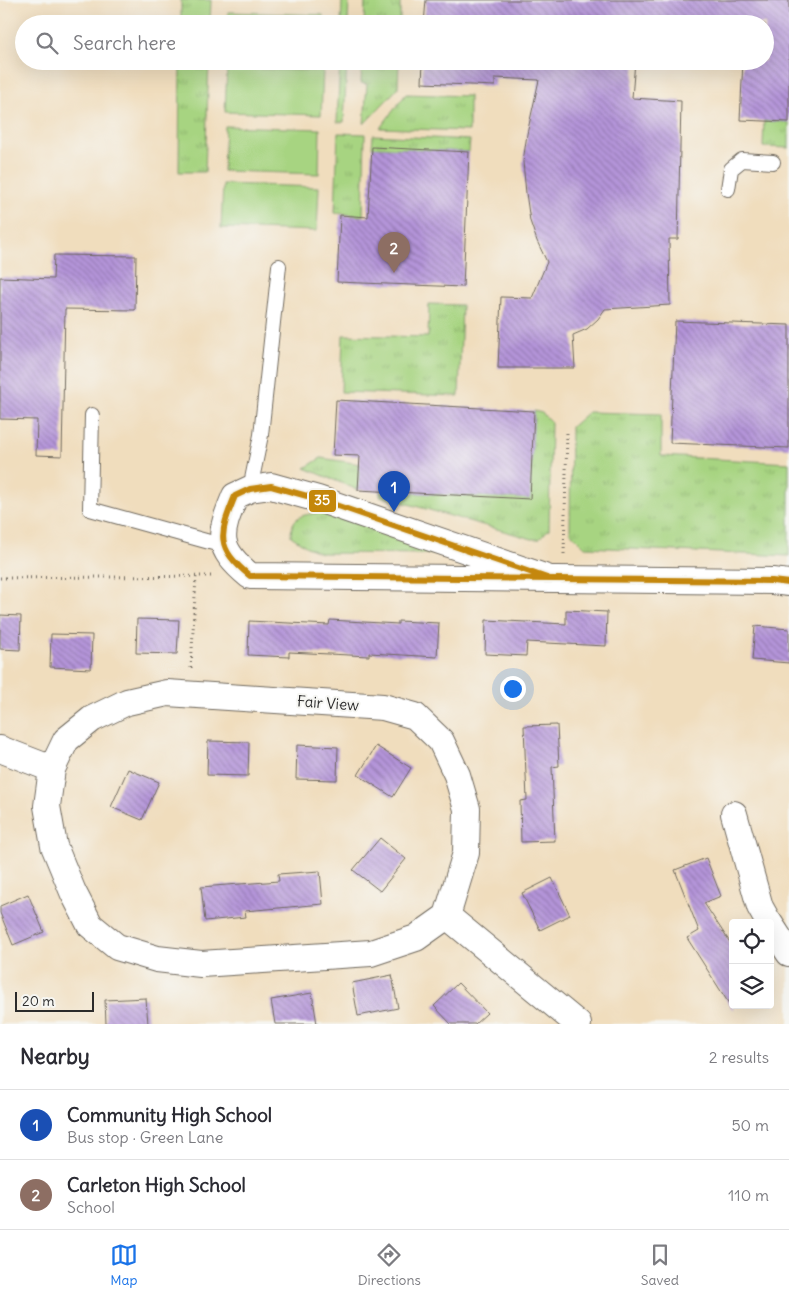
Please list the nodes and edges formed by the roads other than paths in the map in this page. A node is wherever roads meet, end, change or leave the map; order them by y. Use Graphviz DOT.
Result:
graph roads {
  1 [pos="773,162"];
  2 [pos="728,189"];
  3 [pos="279,266"];
  4 [pos="92,415"];
  5 [pos="250,489"];
  6 [pos="224,546"];
  7 [pos="557,579"];
  8 [pos="789,584"];
  9 [pos="0,749"];
  10 [pos="52,769"];
  11 [pos="734,814"];
  12 [pos="447,916"];
  13 [pos="768,919"];
  14 [pos="774,929"];
  15 [pos="789,952"];
  16 [pos="578,1024"];
  1 -- 2 [label="lane"];
  3 -- 5 [label="lane"];
  4 -- 6 [label="lane"];
  5 -- 6 [label="street"];
  5 -- 7 [label="street"];
  6 -- 7 [label="street"];
  7 -- 8 [label="street"];
  9 -- 10 [label="street"];
  10 -- 12 [label="street, Fair View"];
  10 -- 12 [label="street, Fair View"];
  11 -- 13 [label="street"];
  12 -- 16 [label="street"];
  14 -- 15 [label="street"];
}
